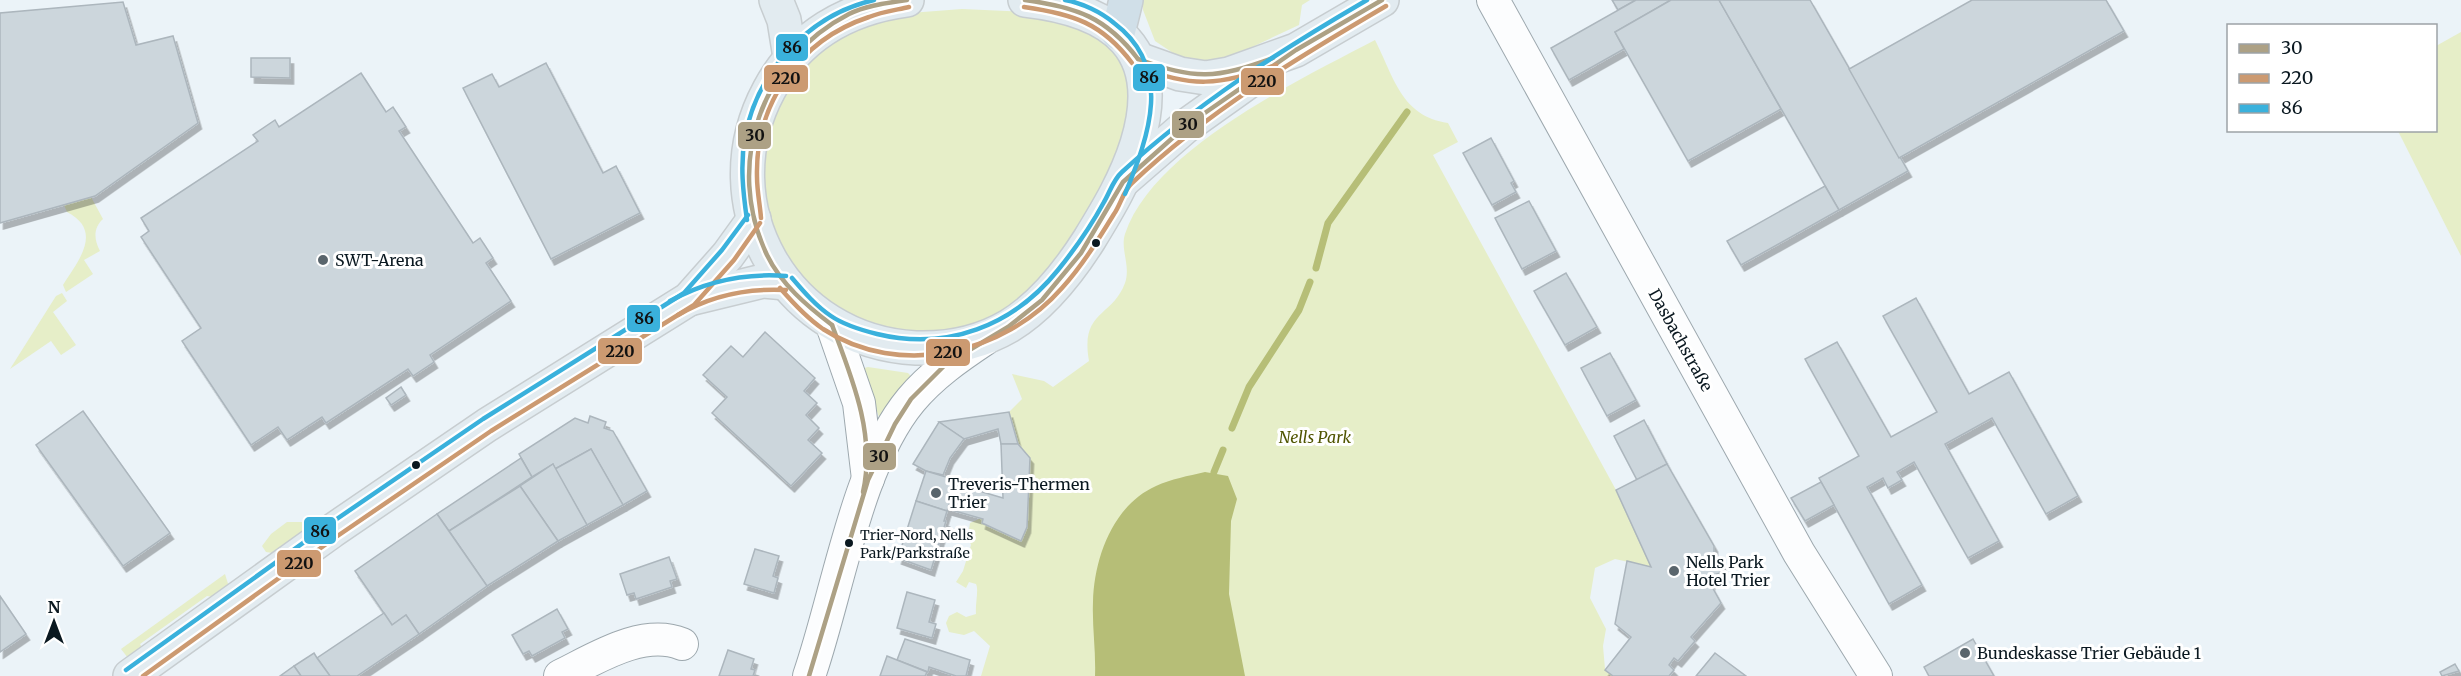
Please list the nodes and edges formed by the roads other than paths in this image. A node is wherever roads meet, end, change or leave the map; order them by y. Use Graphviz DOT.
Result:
graph roads {
  1 [pos="776,0"];
  2 [pos="907,0"];
  3 [pos="1126,0"];
  4 [pos="1382,0"];
  5 [pos="1493,0"];
  6 [pos="1041,1"];
  7 [pos="853,7"];
  8 [pos="1118,33"];
  9 [pos="1296,50"];
  10 [pos="790,57"];
  11 [pos="1138,59"];
  12 [pos="1123,182"];
  13 [pos="754,219"];
  14 [pos="786,283"];
  15 [pos="689,299"];
  16 [pos="832,325"];
  17 [pos="989,336"];
  18 [pos="868,480"];
  19 [pos="682,644"];
  20 [pos="130,676"];
  21 [pos="560,676"];
  22 [pos="809,676"];
  23 [pos="1876,676"];
  1 -- 10 [label="main road"];
  2 -- 7 [label="main road"];
  3 -- 8 [label="highway"];
  4 -- 9 [label="main road"];
  5 -- 23 [label="street, Dasbachstraße"];
  6 -- 8 [label="main road"];
  7 -- 10 [label="main road"];
  8 -- 11 [label="main road"];
  9 -- 11 [label="main road"];
  9 -- 12 [label="main road"];
  10 -- 13 [label="main road"];
  11 -- 12 [label="main road"];
  12 -- 17 [label="main road"];
  13 -- 14 [label="main road"];
  13 -- 15 [label="main road"];
  14 -- 15 [label="main road"];
  14 -- 16 [label="main road"];
  15 -- 20 [label="main road"];
  16 -- 17 [label="main road"];
  16 -- 18 [label="street"];
  17 -- 18 [label="street"];
  18 -- 22 [label="street"];
  19 -- 21 [label="street"];
}
